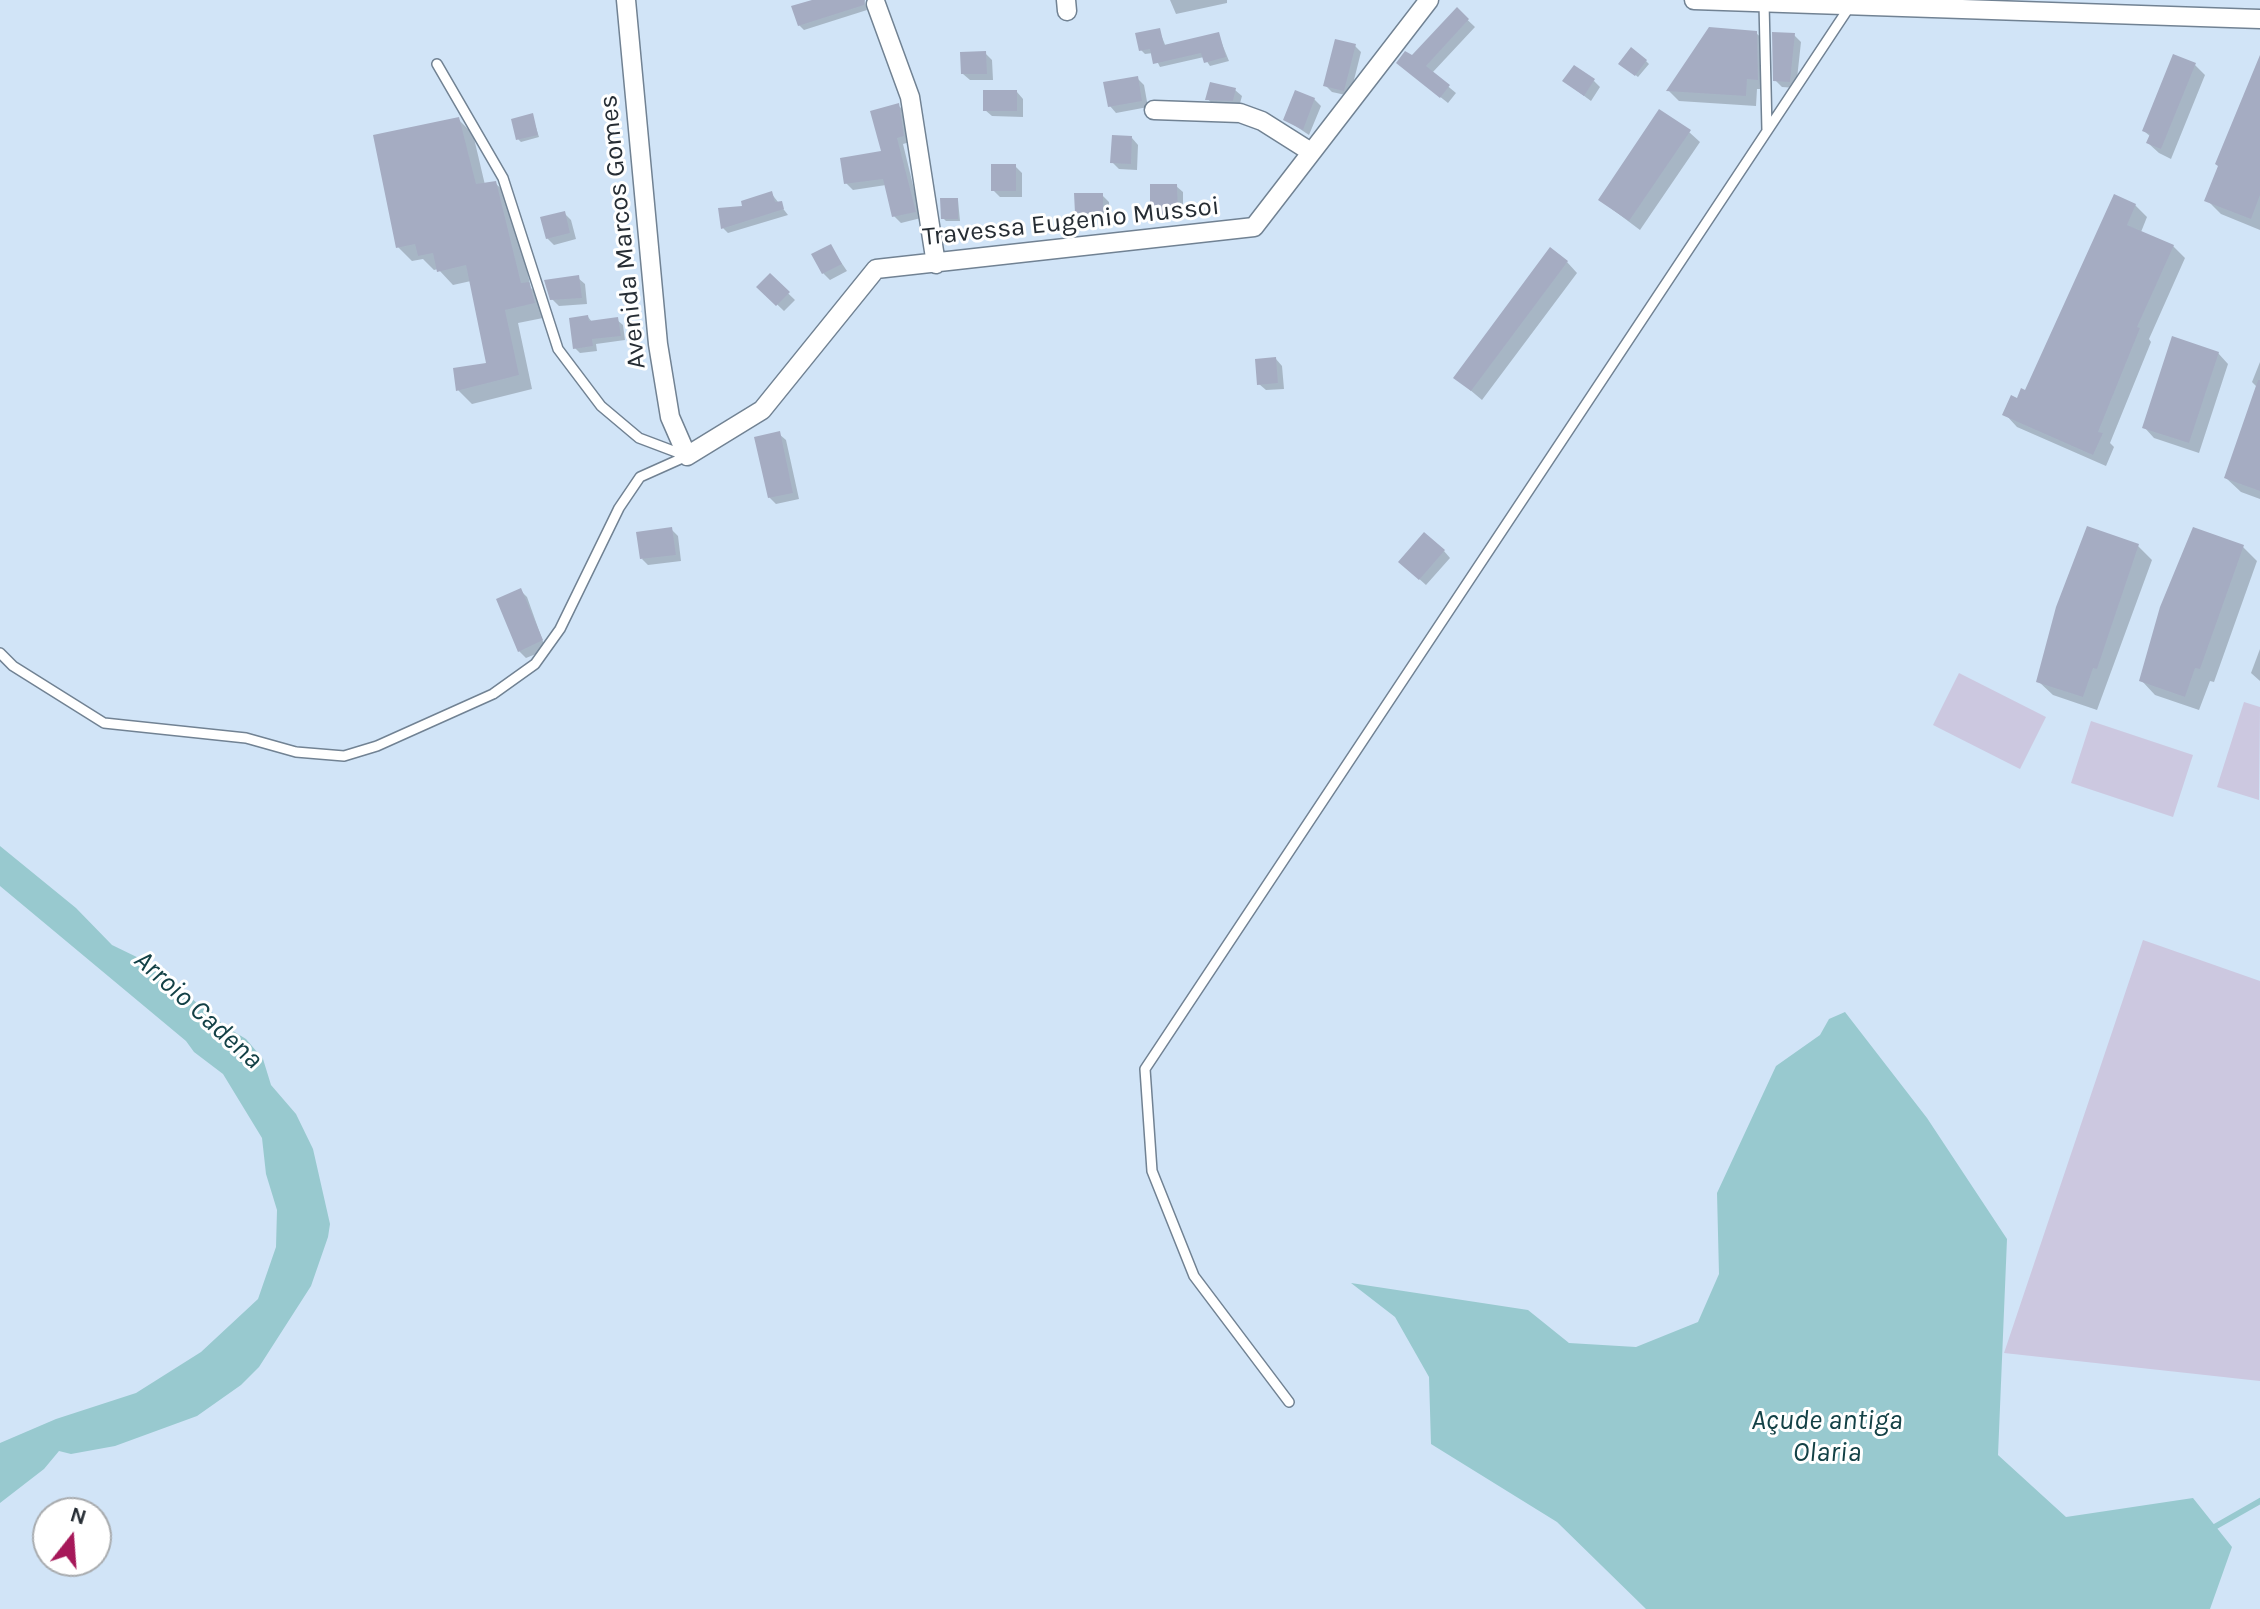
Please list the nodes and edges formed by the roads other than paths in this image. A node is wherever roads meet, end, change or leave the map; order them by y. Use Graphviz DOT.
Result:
graph roads {
  1 [pos="626,0"];
  2 [pos="1429,0"];
  3 [pos="1694,0"];
  4 [pos="1764,2"];
  5 [pos="876,4"];
  6 [pos="1999,5"];
  7 [pos="1850,6"];
  8 [pos="2238,9"];
  9 [pos="2260,19"];
  10 [pos="437,64"];
  11 [pos="1154,110"];
  12 [pos="1767,131"];
  13 [pos="1311,152"];
  14 [pos="936,264"];
  15 [pos="687,456"];
  16 [pos="0,653"];
  17 [pos="1289,1402"];
  1 -- 15 [label="street, Avenida Marcos Gomes"];
  2 -- 13 [label="street, Travessa Eugenio Mussoi"];
  3 -- 4 [label="street"];
  4 -- 7 [label="street"];
  4 -- 12 [label="lane"];
  5 -- 14 [label="street"];
  6 -- 7 [label="street"];
  6 -- 8 [label="street"];
  7 -- 12 [label="lane"];
  8 -- 9 [label="street"];
  10 -- 15 [label="lane"];
  11 -- 13 [label="street"];
  12 -- 17 [label="lane"];
  13 -- 14 [label="street, Travessa Eugenio Mussoi"];
  14 -- 15 [label="street, Travessa Eugenio Mussoi"];
  15 -- 16 [label="lane"];
}
